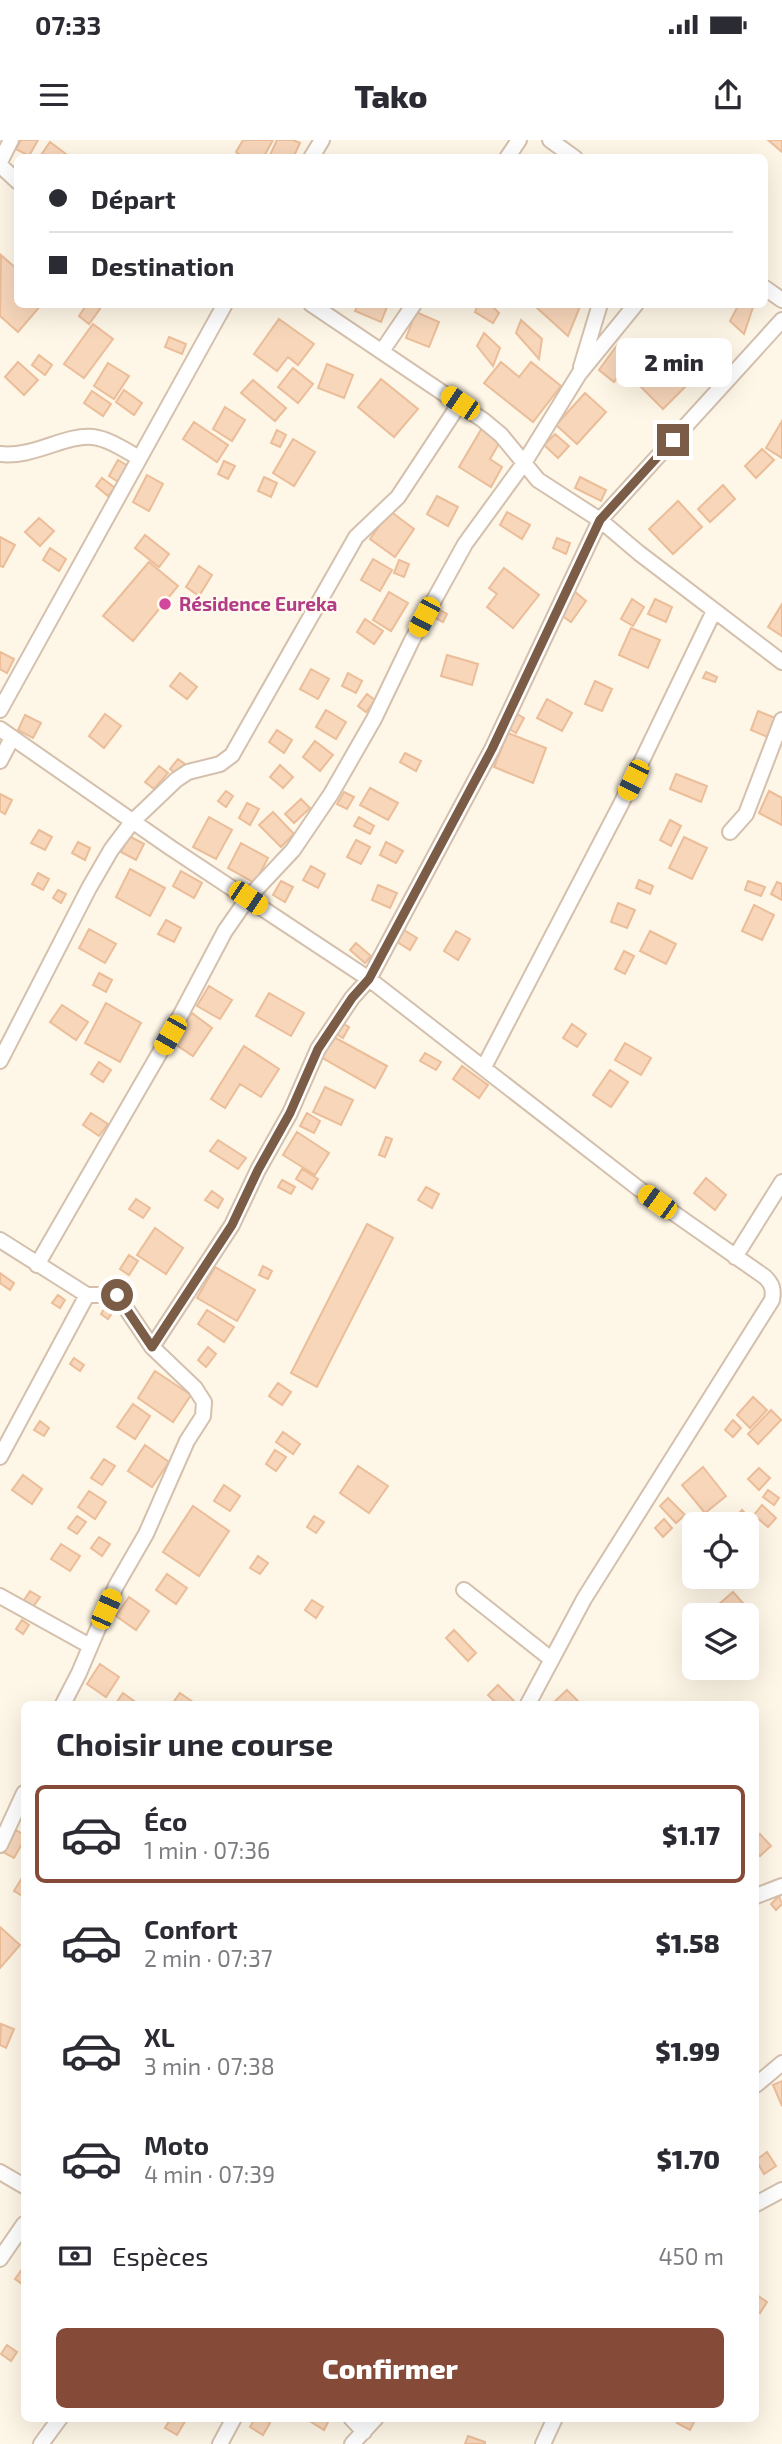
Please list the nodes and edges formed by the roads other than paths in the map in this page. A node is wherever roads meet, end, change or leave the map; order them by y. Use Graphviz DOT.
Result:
graph roads {
  1 [pos="11,140"];
  2 [pos="550,140"];
  3 [pos="569,154"];
  4 [pos="0,163"];
  5 [pos="14,178"];
  6 [pos="223,308"];
  7 [pos="317,308"];
  8 [pos="411,308"];
  9 [pos="599,308"];
  10 [pos="633,308"];
  11 [pos="782,320"];
  12 [pos="383,351"];
  13 [pos="579,374"];
  14 [pos="460,403"];
  15 [pos="0,454"];
  16 [pos="139,458"];
  17 [pos="524,463"];
  18 [pos="600,520"];
  19 [pos="714,611"];
  20 [pos="782,662"];
  21 [pos="0,710"];
  22 [pos="782,720"];
  23 [pos="6,733"];
  24 [pos="0,761"];
  25 [pos="132,822"];
  26 [pos="730,832"];
  27 [pos="248,898"];
  28 [pos="369,979"];
  29 [pos="0,1060"];
  30 [pos="484,1068"];
  31 [pos="782,1182"];
  32 [pos="0,1240"];
  33 [pos="735,1257"];
  34 [pos="37,1265"];
  35 [pos="87,1295"];
  36 [pos="152,1347"];
  37 [pos="0,1457"];
  38 [pos="464,1590"];
  39 [pos="0,1596"];
  40 [pos="90,1646"];
  41 [pos="551,1659"];
  42 [pos="64,1701"];
  43 [pos="530,1701"];
  44 [pos="21,1800"];
  45 [pos="0,1845"];
  46 [pos="782,1886"];
  47 [pos="759,1895"];
  48 [pos="782,2063"];
  49 [pos="759,2082"];
  50 [pos="0,2172"];
  51 [pos="21,2184"];
  52 [pos="782,2190"];
  53 [pos="759,2202"];
  54 [pos="21,2228"];
  55 [pos="0,2259"];
  56 [pos="57,2422"];
  57 [pos="232,2422"];
  58 [pos="355,2422"];
  59 [pos="372,2422"];
  60 [pos="553,2422"];
  61 [pos="364,2431"];
  62 [pos="41,2444"];
  63 [pos="220,2444"];
  64 [pos="352,2444"];
  65 [pos="543,2444"];
  1 -- 4 [label="street"];
  2 -- 3 [label="street"];
  4 -- 5 [label="street"];
  6 -- 16 [label="street"];
  7 -- 12 [label="street"];
  8 -- 12 [label="street"];
  9 -- 13 [label="street"];
  10 -- 13 [label="street"];
  11 -- 18 [label="street"];
  12 -- 14 [label="street"];
  13 -- 17 [label="street"];
  14 -- 17 [label="street"];
  14 -- 25 [label="street"];
  15 -- 16 [label="street"];
  16 -- 21 [label="street"];
  17 -- 18 [label="street"];
  17 -- 27 [label="street"];
  18 -- 19 [label="street"];
  18 -- 28 [label="street"];
  19 -- 20 [label="street"];
  19 -- 30 [label="street"];
  22 -- 26 [label="street"];
  23 -- 24 [label="street"];
  23 -- 25 [label="street"];
  25 -- 27 [label="street"];
  25 -- 29 [label="street"];
  27 -- 28 [label="street"];
  27 -- 34 [label="street"];
  28 -- 30 [label="street"];
  28 -- 36 [label="street"];
  30 -- 33 [label="street"];
  31 -- 33 [label="street"];
  32 -- 34 [label="street"];
  33 -- 41 [label="street"];
  34 -- 35 [label="street"];
  35 -- 36 [label="street"];
  35 -- 37 [label="street"];
  36 -- 40 [label="street"];
  38 -- 41 [label="street"];
  39 -- 40 [label="street"];
  40 -- 42 [label="street"];
  41 -- 43 [label="street"];
  44 -- 45 [label="street"];
  46 -- 47 [label="street"];
  48 -- 49 [label="street"];
  50 -- 51 [label="street"];
  52 -- 53 [label="street"];
  54 -- 55 [label="street"];
  56 -- 62 [label="street"];
  57 -- 63 [label="street"];
  58 -- 61 [label="street"];
  59 -- 61 [label="street"];
  60 -- 65 [label="street"];
  61 -- 64 [label="street"];
}
